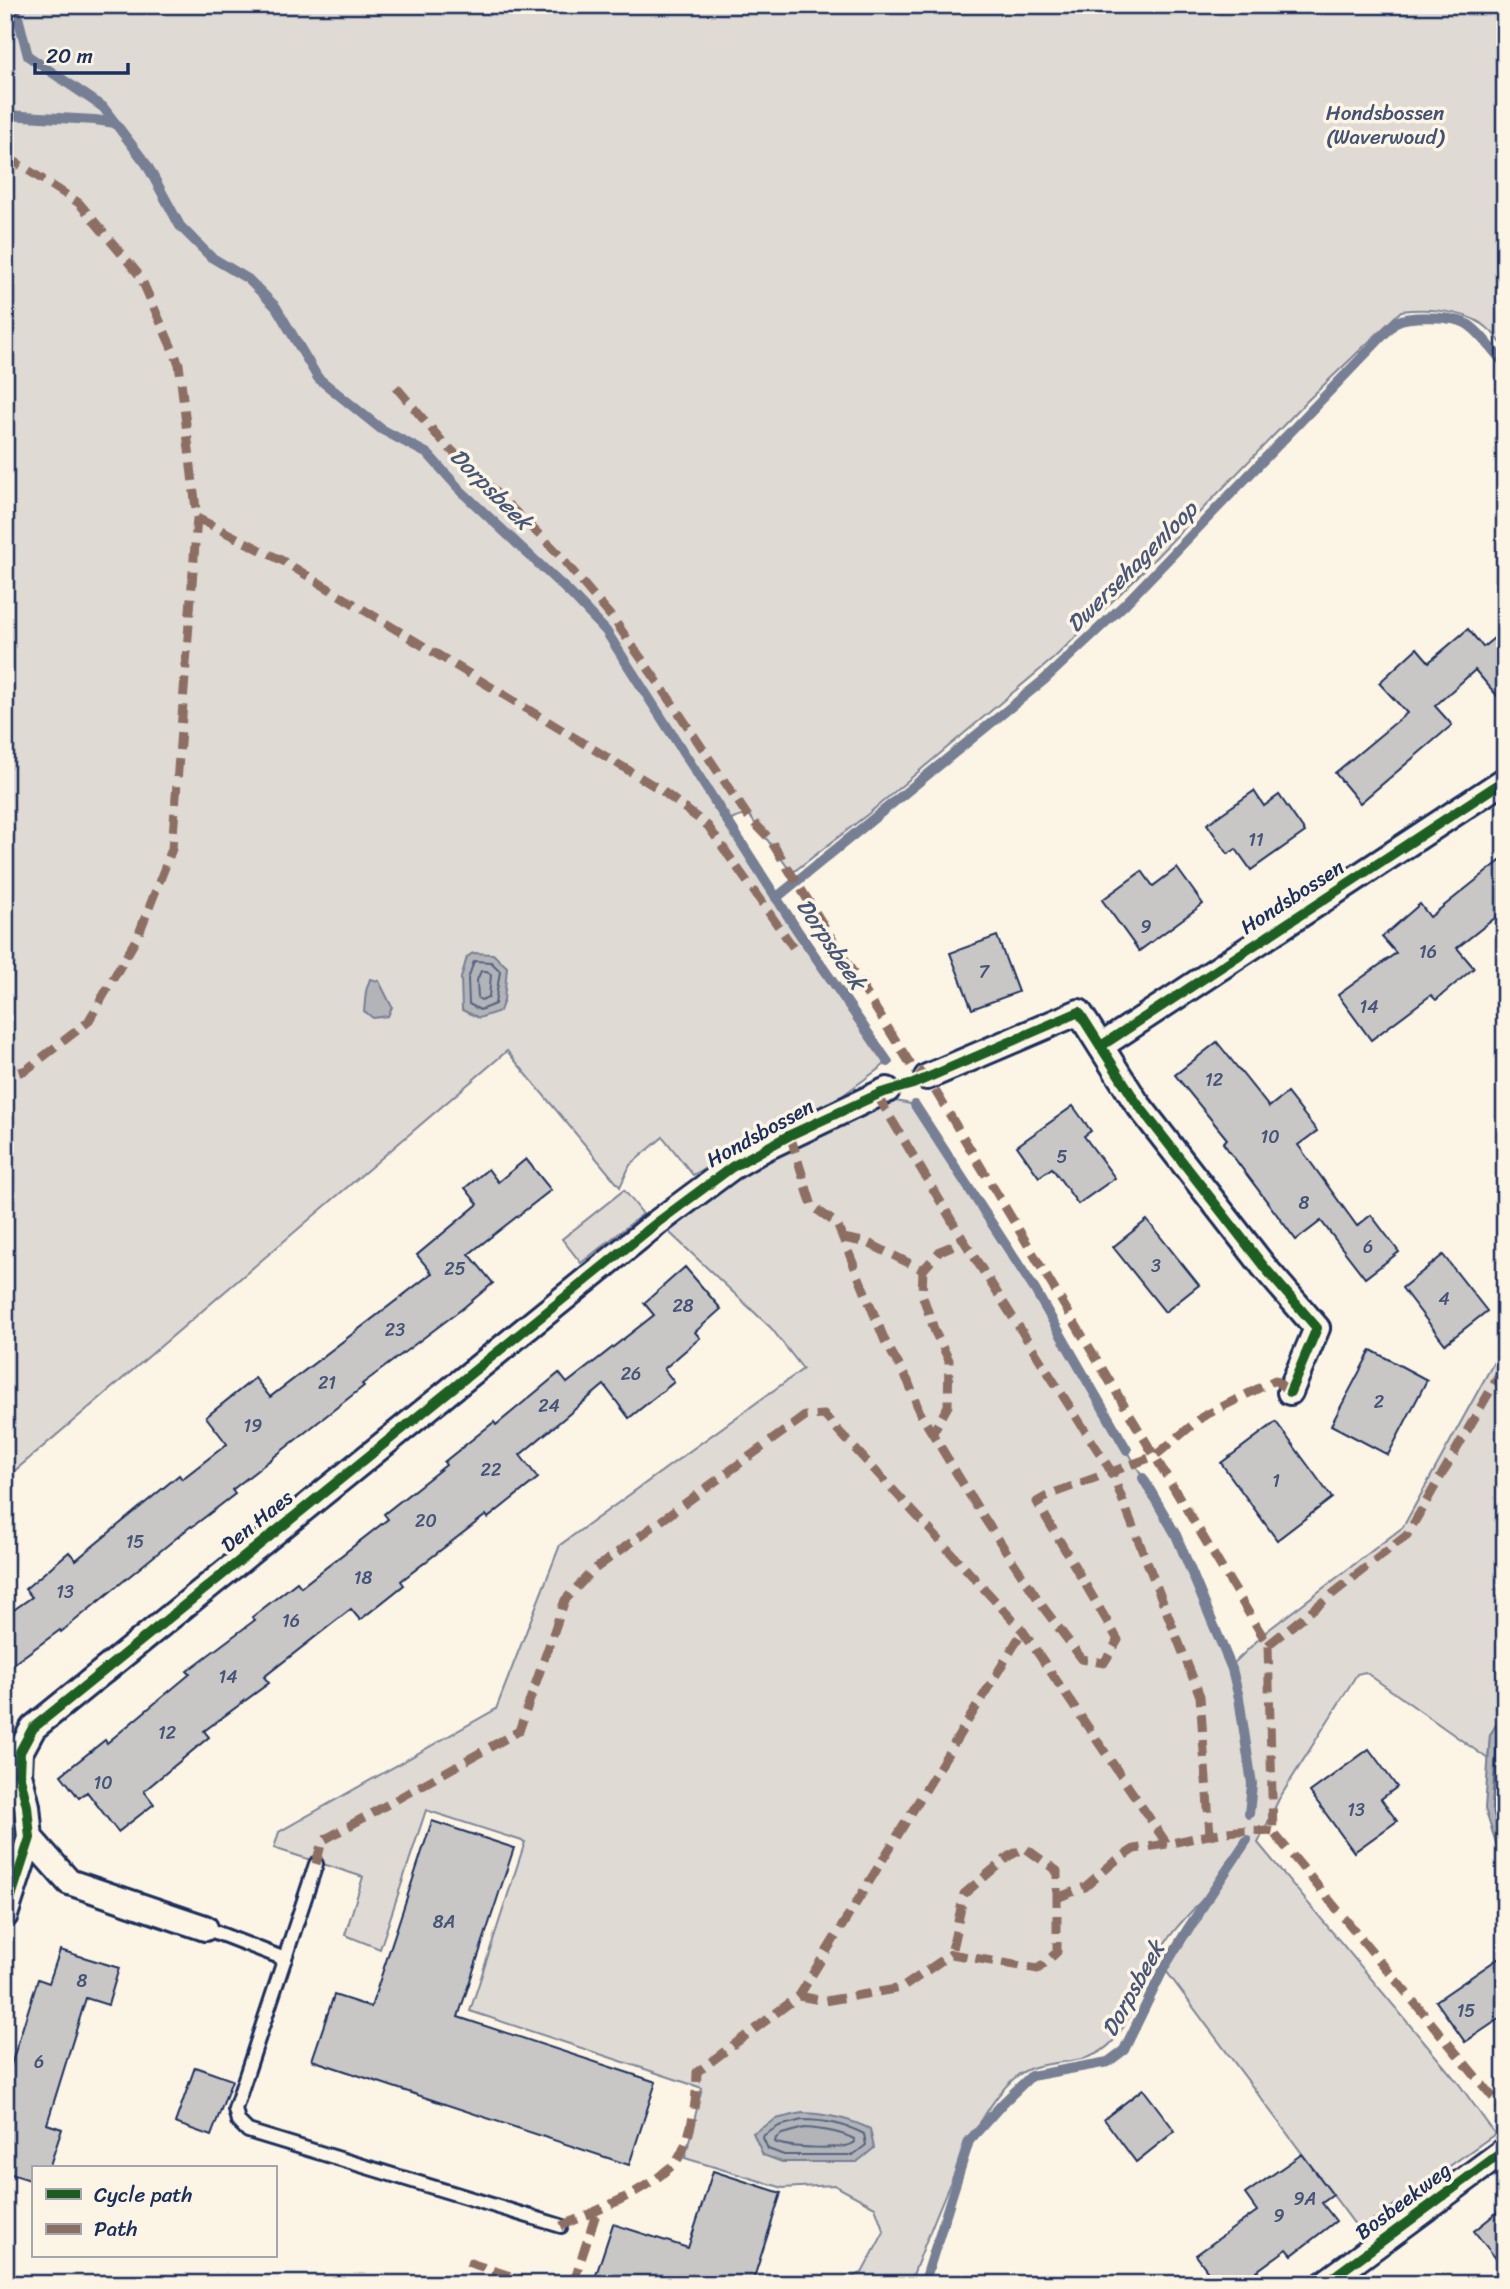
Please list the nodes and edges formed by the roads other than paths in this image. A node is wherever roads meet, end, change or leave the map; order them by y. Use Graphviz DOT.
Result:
graph roads {
  1 [pos="1505,780"];
  2 [pos="1101,1046"];
  3 [pos="927,1077"];
  4 [pos="887,1090"];
  5 [pos="658,1222"];
  6 [pos="1290,1392"];
  7 [pos="30,1838"];
  8 [pos="316,1864"];
  9 [pos="5,1915"];
  10 [pos="205,1928"];
  11 [pos="285,1958"];
  12 [pos="1505,2150"];
  13 [pos="561,2226"];
  14 [pos="1324,2284"];
  1 -- 2 [label="street, Hondsbossen"];
  2 -- 3 [label="street"];
  2 -- 6 [label="street"];
  4 -- 5 [label="street, Hondsbossen"];
  5 -- 7 [label="street, Den Haes"];
  7 -- 9 [label="street, Den Haes"];
  7 -- 10 [label="street"];
  8 -- 11 [label="lane"];
  10 -- 11 [label="lane"];
  11 -- 13 [label="lane"];
  12 -- 14 [label="street, Bosbeekweg"];
}
